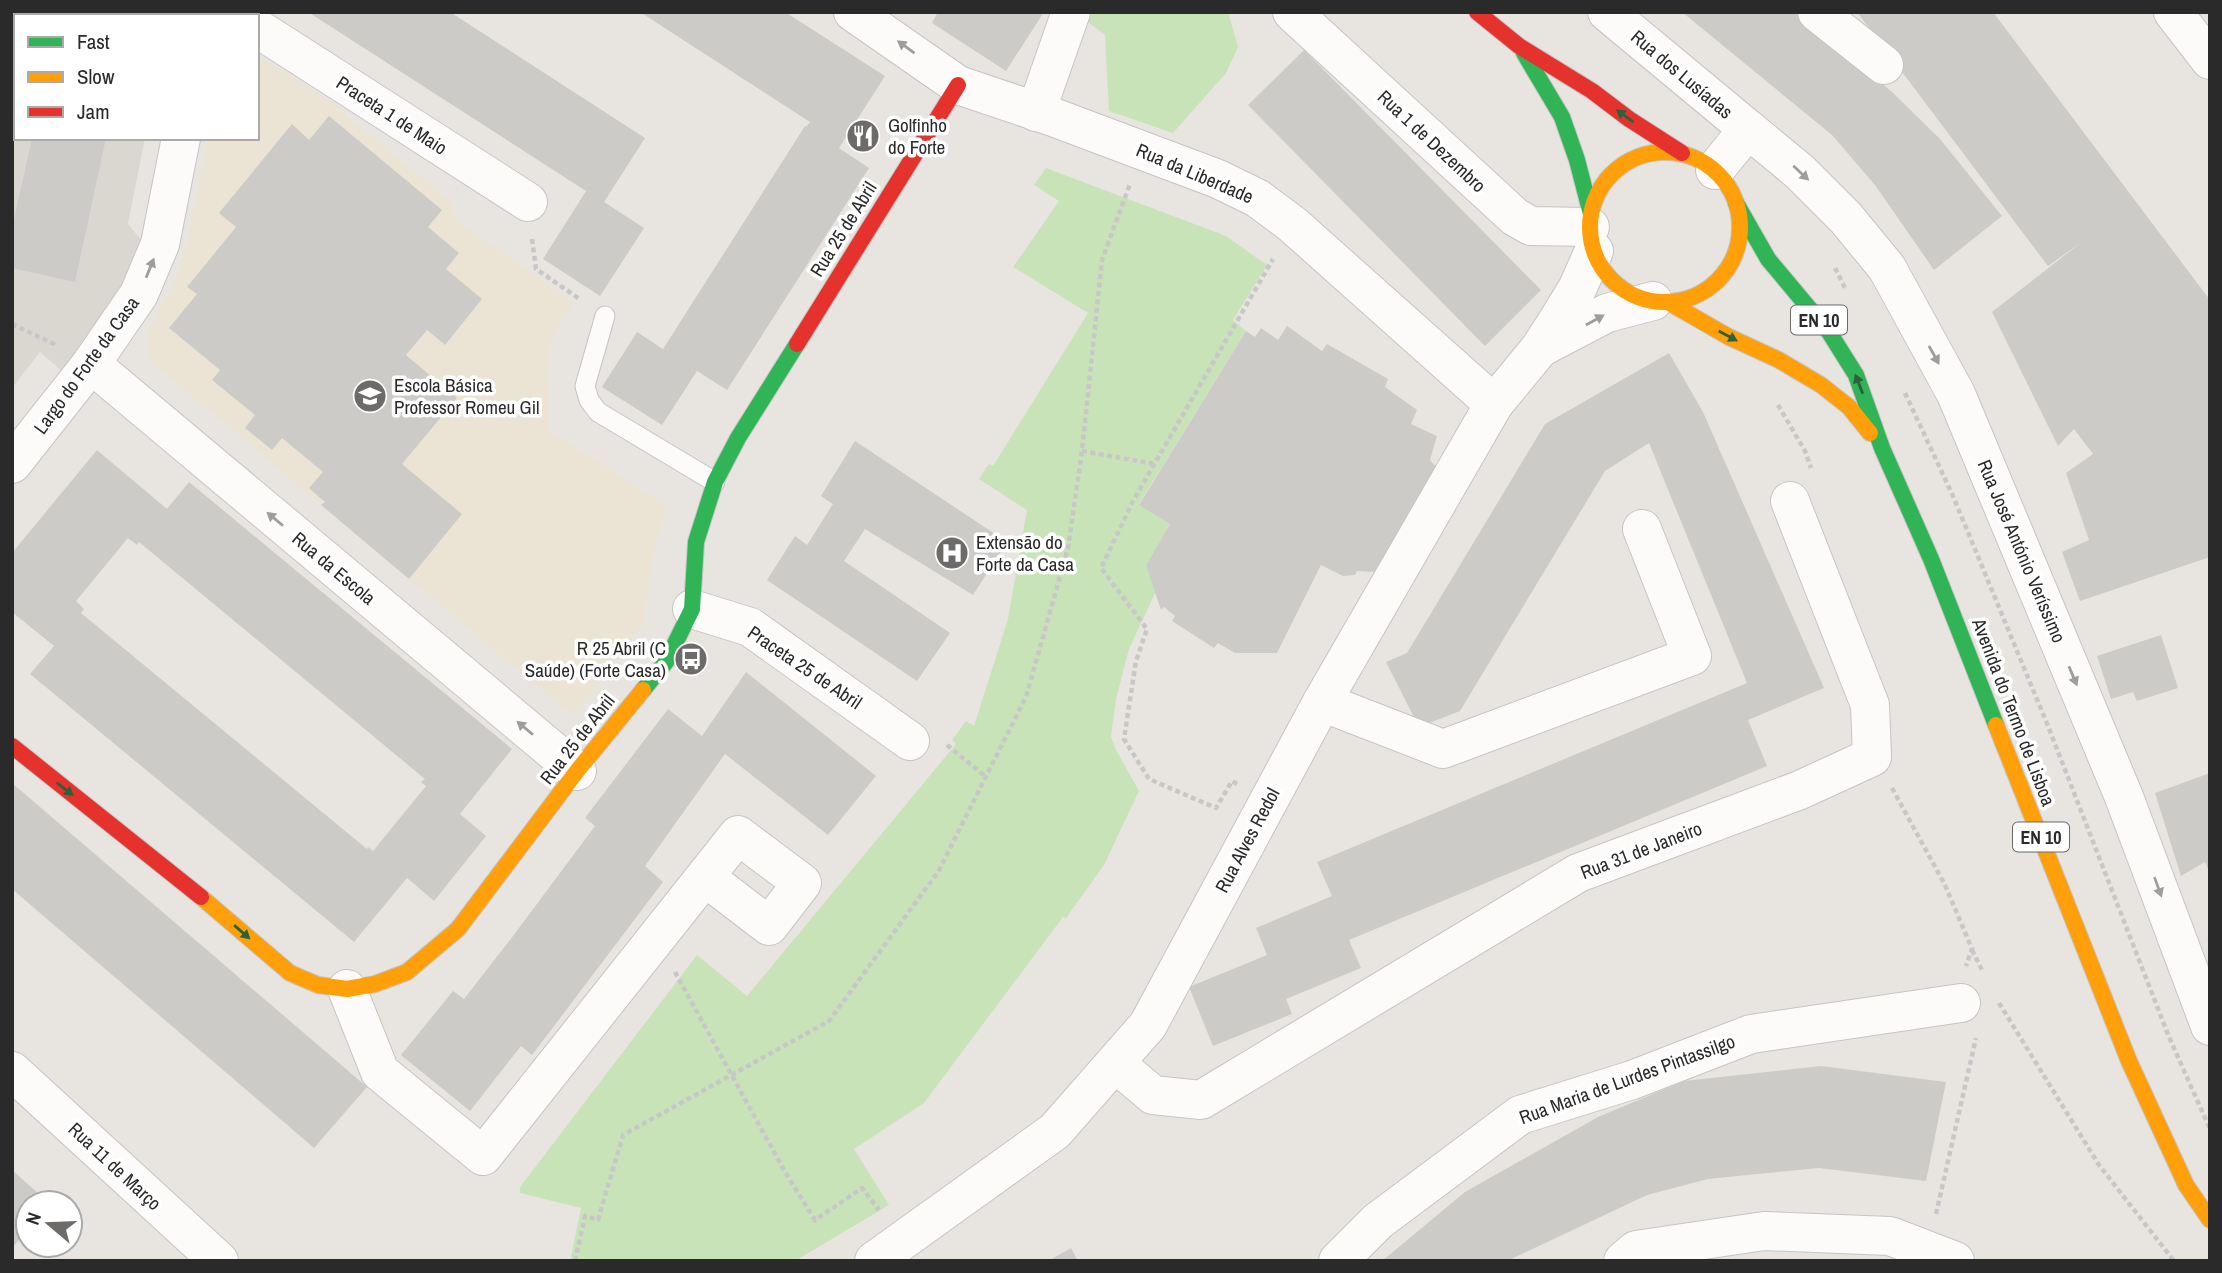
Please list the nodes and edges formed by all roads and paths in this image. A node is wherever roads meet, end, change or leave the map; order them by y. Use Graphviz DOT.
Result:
graph roads {
  1 [pos="853,12"];
  2 [pos="1071,12"];
  3 [pos="1292,12"];
  4 [pos="1478,12"];
  5 [pos="1607,12"];
  6 [pos="1817,12"];
  7 [pos="2173,12"];
  8 [pos="259,28"];
  9 [pos="1519,46"];
  10 [pos="2210,60"];
  11 [pos="1884,65"];
  12 [pos="958,85"];
  13 [pos="1036,111"];
  14 [pos="1748,129"];
  15 [pos="181,140"];
  16 [pos="1699,162"];
  17 [pos="528,201"];
  18 [pos="1736,203"];
  19 [pos="1292,224"];
  20 [pos="1591,231"];
  21 [pos="1660,302"];
  22 [pos="605,316"];
  23 [pos="12,324"];
  24 [pos="1540,348"];
  25 [pos="91,364"];
  26 [pos="1494,404"];
  27 [pos="1882,448"];
  28 [pos="1082,451"];
  29 [pos="12,464"];
  30 [pos="1155,464"];
  31 [pos="715,482"];
  32 [pos="1790,500"];
  33 [pos="1643,529"];
  34 [pos="692,609"];
  35 [pos="1322,702"];
  36 [pos="910,741"];
  37 [pos="12,746"];
  38 [pos="578,771"];
  39 [pos="985,776"];
  40 [pos="1266,803"];
  41 [pos="705,877"];
  42 [pos="653,944"];
  43 [pos="1972,949"];
  44 [pos="347,989"];
  45 [pos="1982,995"];
  46 [pos="2210,1026"];
  47 [pos="1115,1063"];
  48 [pos="12,1071"];
  49 [pos="585,1216"];
  50 [pos="884,1216"];
  51 [pos="2210,1220"];
  52 [pos="219,1261"];
  53 [pos="575,1261"];
  54 [pos="874,1261"];
  55 [pos="1338,1261"];
  56 [pos="1623,1261"];
  57 [pos="1955,1261"];
  58 [pos="2174,1261"];
  12 -- 1 [label="street, Rua da Liberdade, one-way"];
  2 -- 13 [label="street"];
  3 -- 20 [label="street, Rua 1 de Dezembro"];
  4 -- 9 [label="main road, EN 10"];
  5 -- 14 [label="street, Rua dos Lusíadas"];
  6 -- 11 [label="street"];
  7 -- 10 [label="street"];
  8 -- 17 [label="street, Praceta 1 de Maio"];
  16 -- 9 [label="main road, EN 10, one-way"];
  9 -- 20 [label="main road, EN 10"];
  12 -- 13 [label="street, Rua da Liberdade"];
  12 -- 31 [label="main road, Rua 25 de Abril"];
  13 -- 19 [label="street, Rua da Liberdade"];
  14 -- 16 [label="street, Rua dos Lusíadas"];
  14 -- 46 [label="street, Rua José António Veríssimo, one-way"];
  25 -- 15 [label="street, Largo do Forte da Casa, one-way"];
  16 -- 18 [label="main road, EN 10"];
  16 -- 20 [label="main road"];
  17 -- 22 [label="path"];
  18 -- 21 [label="main road, EN 10"];
  27 -- 18 [label="main road, Avenida do Termo de Lisboa / EN 10, one-way"];
  19 -- 26 [label="street, Rua da Liberdade"];
  19 -- 30 [label="path"];
  20 -- 21 [label="main road, EN 10"];
  20 -- 24 [label="street, Rua Alves Redol"];
  24 -- 21 [label="street, Rua Alves Redol, one-way"];
  21 -- 27 [label="main road, Avenida do Termo de Lisboa / EN 10, one-way"];
  22 -- 31 [label="lane"];
  23 -- 25 [label="path"];
  24 -- 26 [label="street, Rua Alves Redol"];
  25 -- 29 [label="street, Largo do Forte da Casa"];
  38 -- 25 [label="street, Rua da Escola, one-way"];
  26 -- 35 [label="street, Rua Alves Redol"];
  27 -- 51 [label="main road, Avenida do Termo de Lisboa / EN 10"];
  28 -- 30 [label="path"];
  30 -- 40 [label="path"];
  31 -- 34 [label="main road, Rua 25 de Abril"];
  32 -- 47 [label="street, Rua 31 de Janeiro"];
  33 -- 35 [label="street"];
  34 -- 36 [label="street, Praceta 25 de Abril"];
  34 -- 38 [label="main road, Rua 25 de Abril"];
  35 -- 40 [label="street, Rua Alves Redol"];
  36 -- 39 [label="path"];
  37 -- 44 [label="main road, Rua 25 de Abril, one-way"];
  38 -- 44 [label="main road, Rua 25 de Abril"];
  40 -- 47 [label="street, Rua Alves Redol"];
  41 -- 42 [label="street"];
  42 -- 44 [label="street"];
  42 -- 50 [label="path"];
  43 -- 45 [label="path"];
  45 -- 55 [label="street, Rua Maria de Lurdes Pintassilgo"];
  45 -- 58 [label="path"];
  47 -- 54 [label="street, Rua Alves Redol"];
  48 -- 52 [label="street, Rua 11 de Março"];
  49 -- 53 [label="path"];
  56 -- 57 [label="street"];
}
